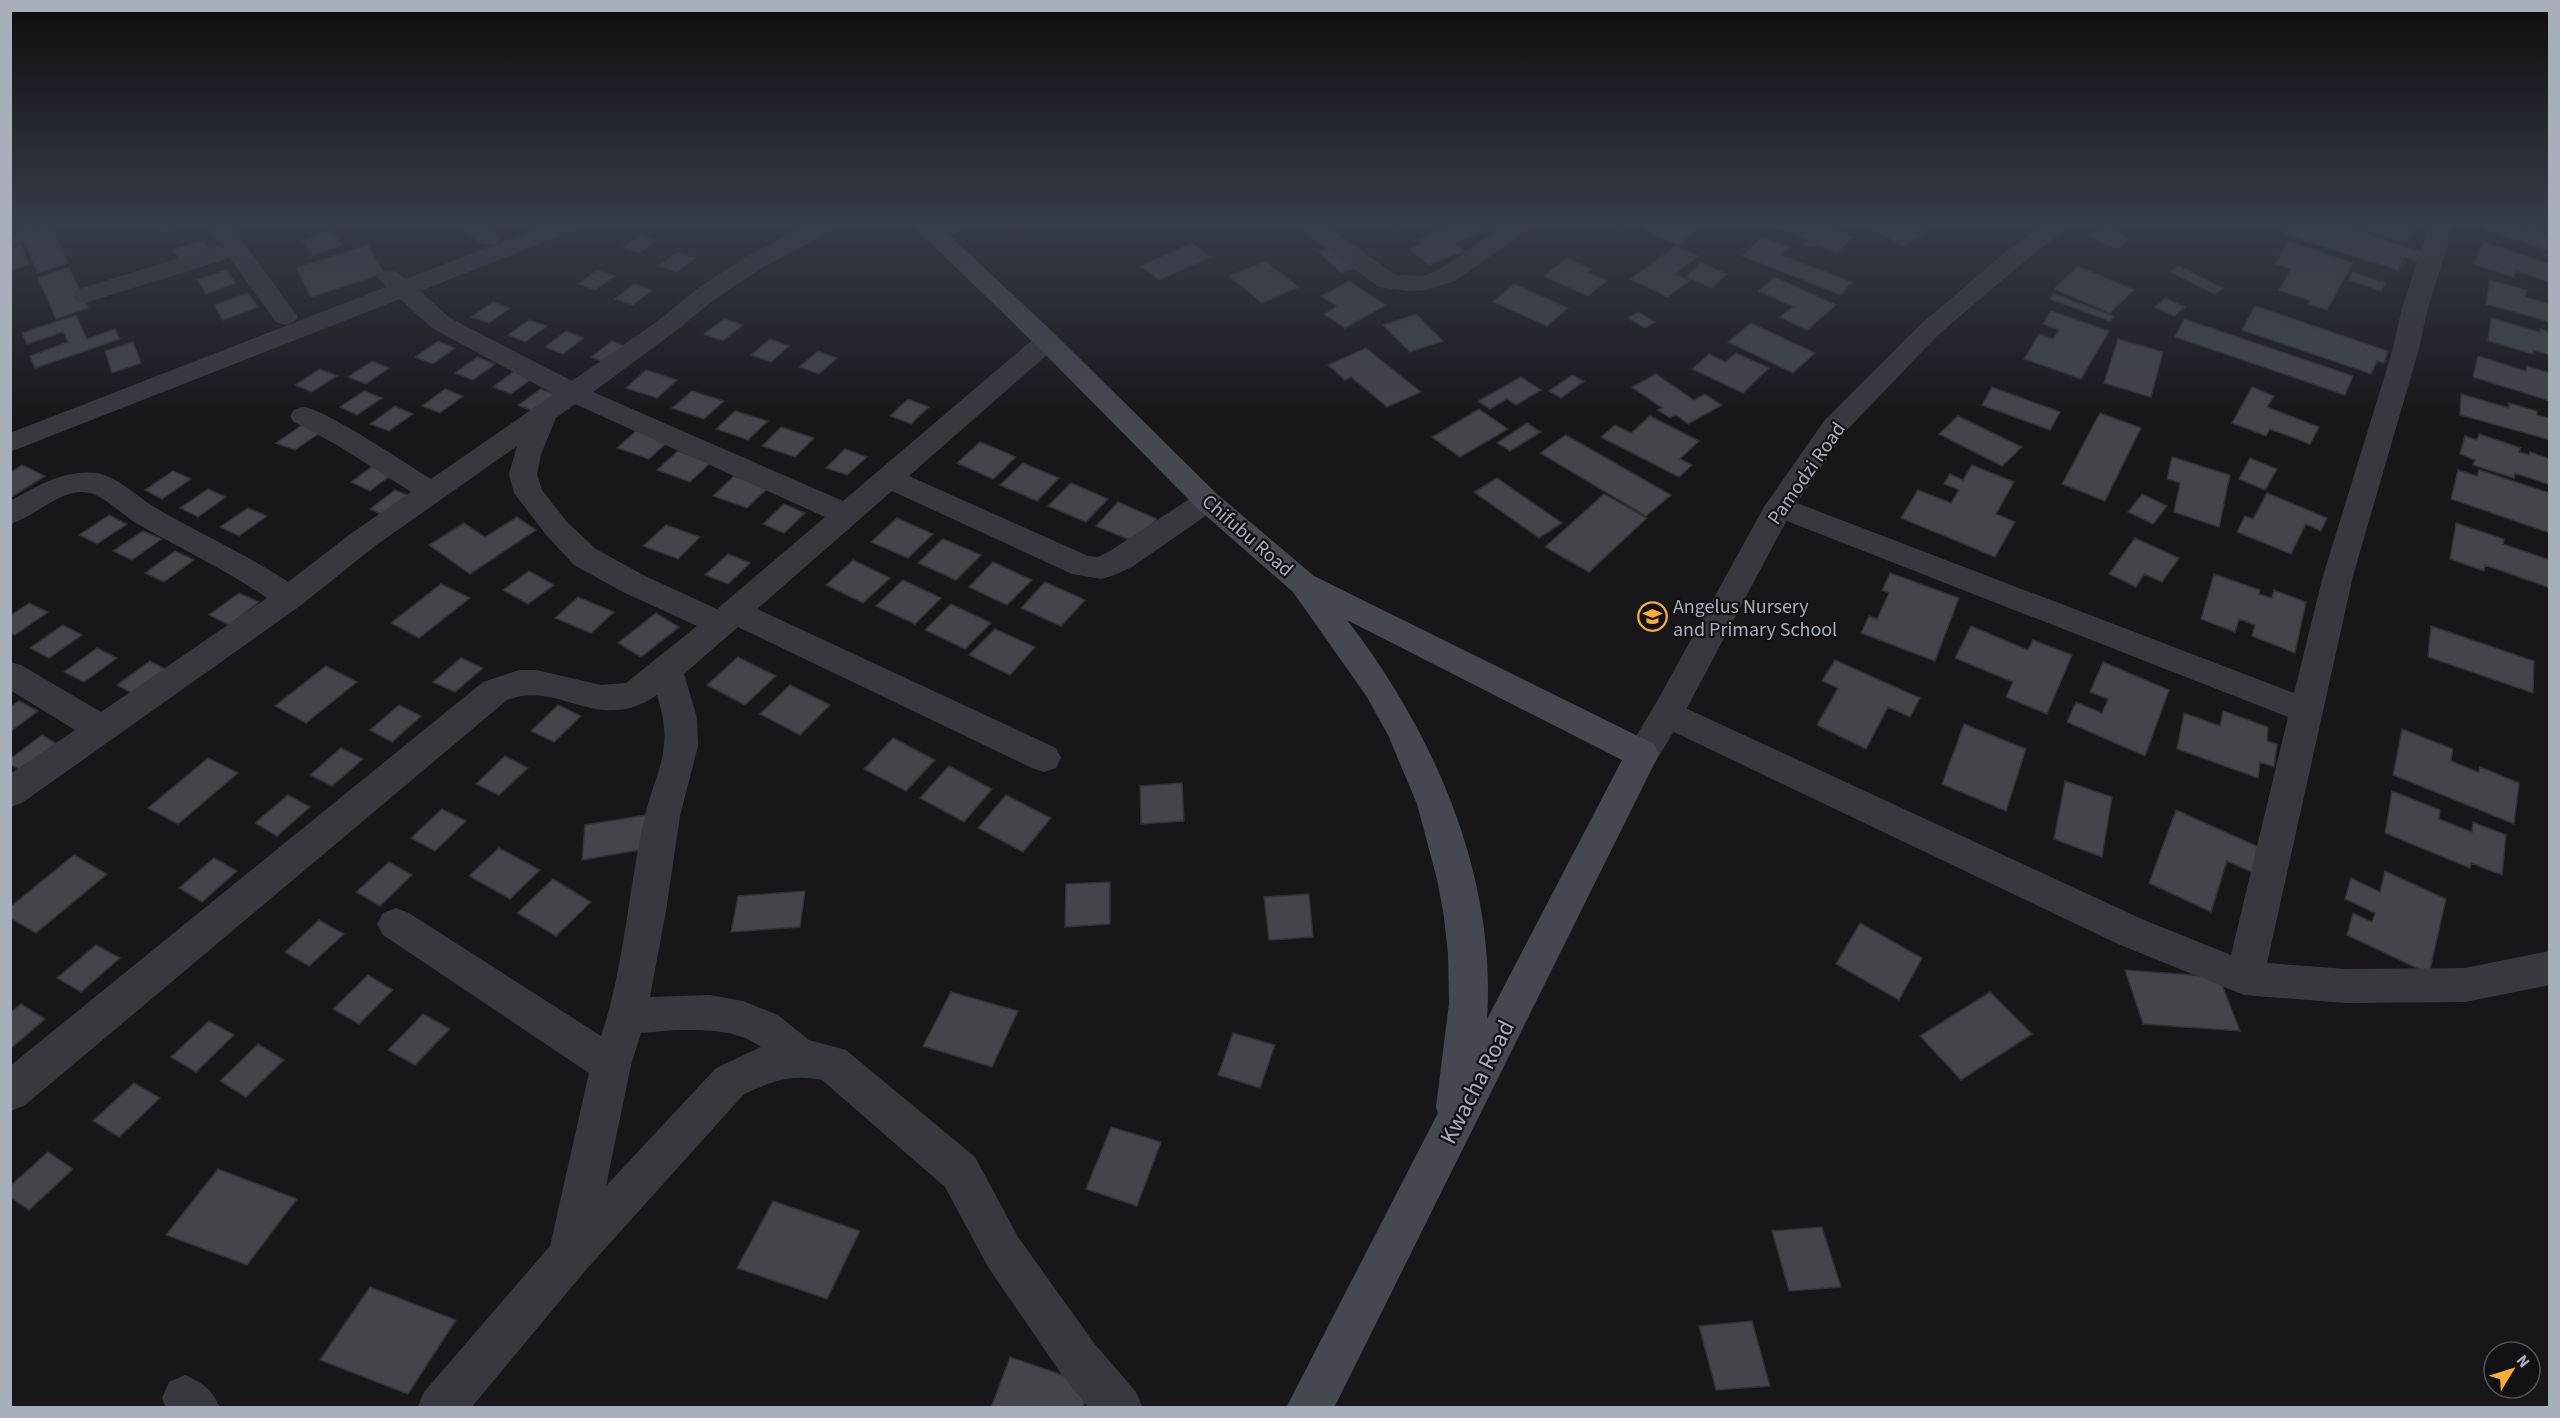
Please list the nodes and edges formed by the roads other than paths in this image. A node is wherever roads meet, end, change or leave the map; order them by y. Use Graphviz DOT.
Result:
graph roads {
  1 [pos="110,287"];
  2 [pos="264,287"];
  3 [pos="382,287"];
  4 [pos="385,287"];
  5 [pos="401,287"];
  6 [pos="716,287"];
  7 [pos="989,287"];
  8 [pos="1979,287"];
  9 [pos="2422,287"];
  10 [pos="85,295"];
  11 [pos="285,317"];
  12 [pos="1047,342"];
  13 [pos="199,359"];
  14 [pos="573,393"];
  15 [pos="544,414"];
  16 [pos="303,416"];
  17 [pos="10,420"];
  18 [pos="10,443"];
  19 [pos="888,478"];
  20 [pos="431,492"];
  21 [pos="1207,501"];
  22 [pos="1779,507"];
  23 [pos="10,514"];
  24 [pos="845,514"];
  25 [pos="1303,584"];
  26 [pos="289,598"];
  27 [pos="728,617"];
  28 [pos="667,670"];
  29 [pos="10,674"];
  30 [pos="2307,711"];
  31 [pos="1667,714"];
  32 [pos="100,728"];
  33 [pos="1642,754"];
  34 [pos="1044,758"];
  35 [pos="10,793"];
  36 [pos="396,924"];
  37 [pos="2550,968"];
  38 [pos="2244,978"];
  39 [pos="627,1017"];
  40 [pos="800,1057"];
  41 [pos="611,1065"];
  42 [pos="10,1092"];
  43 [pos="1454,1127"];
  44 [pos="569,1257"];
  45 [pos="440,1407"];
  46 [pos="1120,1407"];
  47 [pos="1309,1407"];
  1 -- 10 [label="street"];
  2 -- 11 [label="street"];
  3 -- 11 [label="street"];
  4 -- 13 [label="street"];
  5 -- 14 [label="street"];
  6 -- 14 [label="street"];
  7 -- 12 [label="main road, Chifubu Road"];
  8 -- 22 [label="street, Pamodzi Road"];
  9 -- 30 [label="street"];
  11 -- 13 [label="street"];
  12 -- 19 [label="street"];
  12 -- 21 [label="main road, Chifubu Road"];
  13 -- 17 [label="street"];
  13 -- 18 [label="street"];
  14 -- 15 [label="street"];
  14 -- 24 [label="street"];
  15 -- 20 [label="street"];
  15 -- 27 [label="street"];
  16 -- 20 [label="street"];
  19 -- 21 [label="street"];
  19 -- 24 [label="street"];
  20 -- 26 [label="street"];
  21 -- 25 [label="main road, Chifubu Road"];
  22 -- 30 [label="street"];
  22 -- 31 [label="street, Pamodzi Road"];
  23 -- 26 [label="street"];
  24 -- 27 [label="street"];
  25 -- 33 [label="main road, Chifubu Road"];
  25 -- 43 [label="main road"];
  26 -- 32 [label="street"];
  27 -- 28 [label="street"];
  27 -- 34 [label="street"];
  28 -- 39 [label="street"];
  28 -- 42 [label="street"];
  29 -- 32 [label="street"];
  30 -- 38 [label="street"];
  31 -- 33 [label="street, Pamodzi Road"];
  31 -- 38 [label="street"];
  32 -- 35 [label="street"];
  33 -- 43 [label="main road, Kwacha Road"];
  36 -- 41 [label="street"];
  37 -- 38 [label="street"];
  39 -- 40 [label="street"];
  39 -- 41 [label="street"];
  40 -- 44 [label="street"];
  40 -- 46 [label="street"];
  41 -- 44 [label="street"];
  43 -- 47 [label="main road, Kwacha Road"];
  44 -- 45 [label="street"];
}
